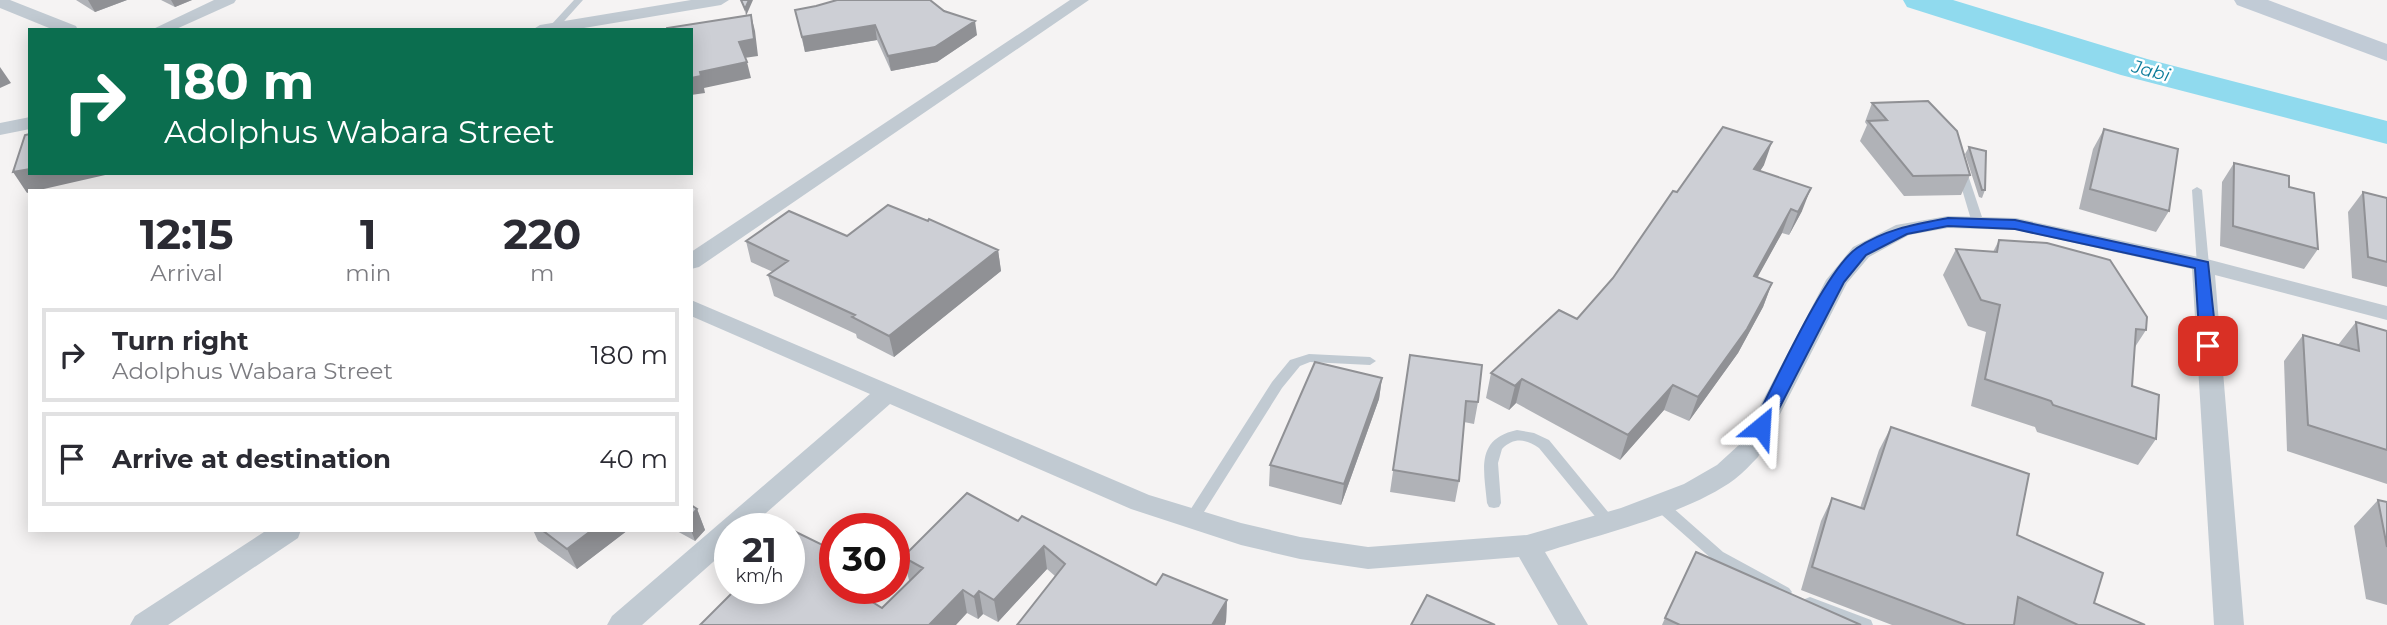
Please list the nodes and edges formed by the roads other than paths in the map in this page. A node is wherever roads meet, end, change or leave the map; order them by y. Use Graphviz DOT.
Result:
graph roads {
  1 [pos="41,0"];
  2 [pos="228,0"];
  3 [pos="579,0"];
  4 [pos="721,0"];
  5 [pos="1081,0"];
  6 [pos="2246,0"];
  7 [pos="2281,0"];
  8 [pos="0,2"];
  9 [pos="18,9"];
  10 [pos="65,28"];
  11 [pos="164,28"];
  12 [pos="548,28"];
  13 [pos="553,28"];
  14 [pos="2387,40"];
  15 [pos="2387,53"];
  16 [pos="28,123"];
  17 [pos="0,129"];
  18 [pos="1959,163"];
  19 [pos="2197,190"];
  20 [pos="1978,223"];
  21 [pos="693,261"];
  22 [pos="2203,265"];
  23 [pos="693,308"];
  24 [pos="2387,313"];
  25 [pos="1370,361"];
  26 [pos="888,392"];
  27 [pos="1494,503"];
  28 [pos="1659,504"];
  29 [pos="750,513"];
  30 [pos="1192,519"];
  31 [pos="1608,522"];
  32 [pos="285,532"];
  33 [pos="714,545"];
  34 [pos="1527,545"];
  35 [pos="145,625"];
  36 [pos="622,625"];
  37 [pos="1573,625"];
  38 [pos="1865,625"];
  39 [pos="2229,625"];
  1 -- 9 [label="street"];
  2 -- 11 [label="street"];
  3 -- 12 [label="lane"];
  4 -- 13 [label="street"];
  5 -- 21 [label="street"];
  6 -- 15 [label="street"];
  7 -- 14 [label="street"];
  8 -- 9 [label="street"];
  9 -- 10 [label="street"];
  16 -- 17 [label="street"];
  18 -- 20 [label="lane"];
  19 -- 22 [label="lane"];
  20 -- 22 [label="street"];
  20 -- 28 [label="street"];
  22 -- 24 [label="street"];
  22 -- 39 [label="street"];
  23 -- 26 [label="street"];
  25 -- 30 [label="lane"];
  26 -- 29 [label="street"];
  26 -- 30 [label="street"];
  27 -- 31 [label="lane"];
  28 -- 31 [label="street"];
  28 -- 38 [label="lane"];
  30 -- 34 [label="street"];
  31 -- 34 [label="street"];
  32 -- 35 [label="street"];
  33 -- 36 [label="street"];
  34 -- 37 [label="street"];
}
